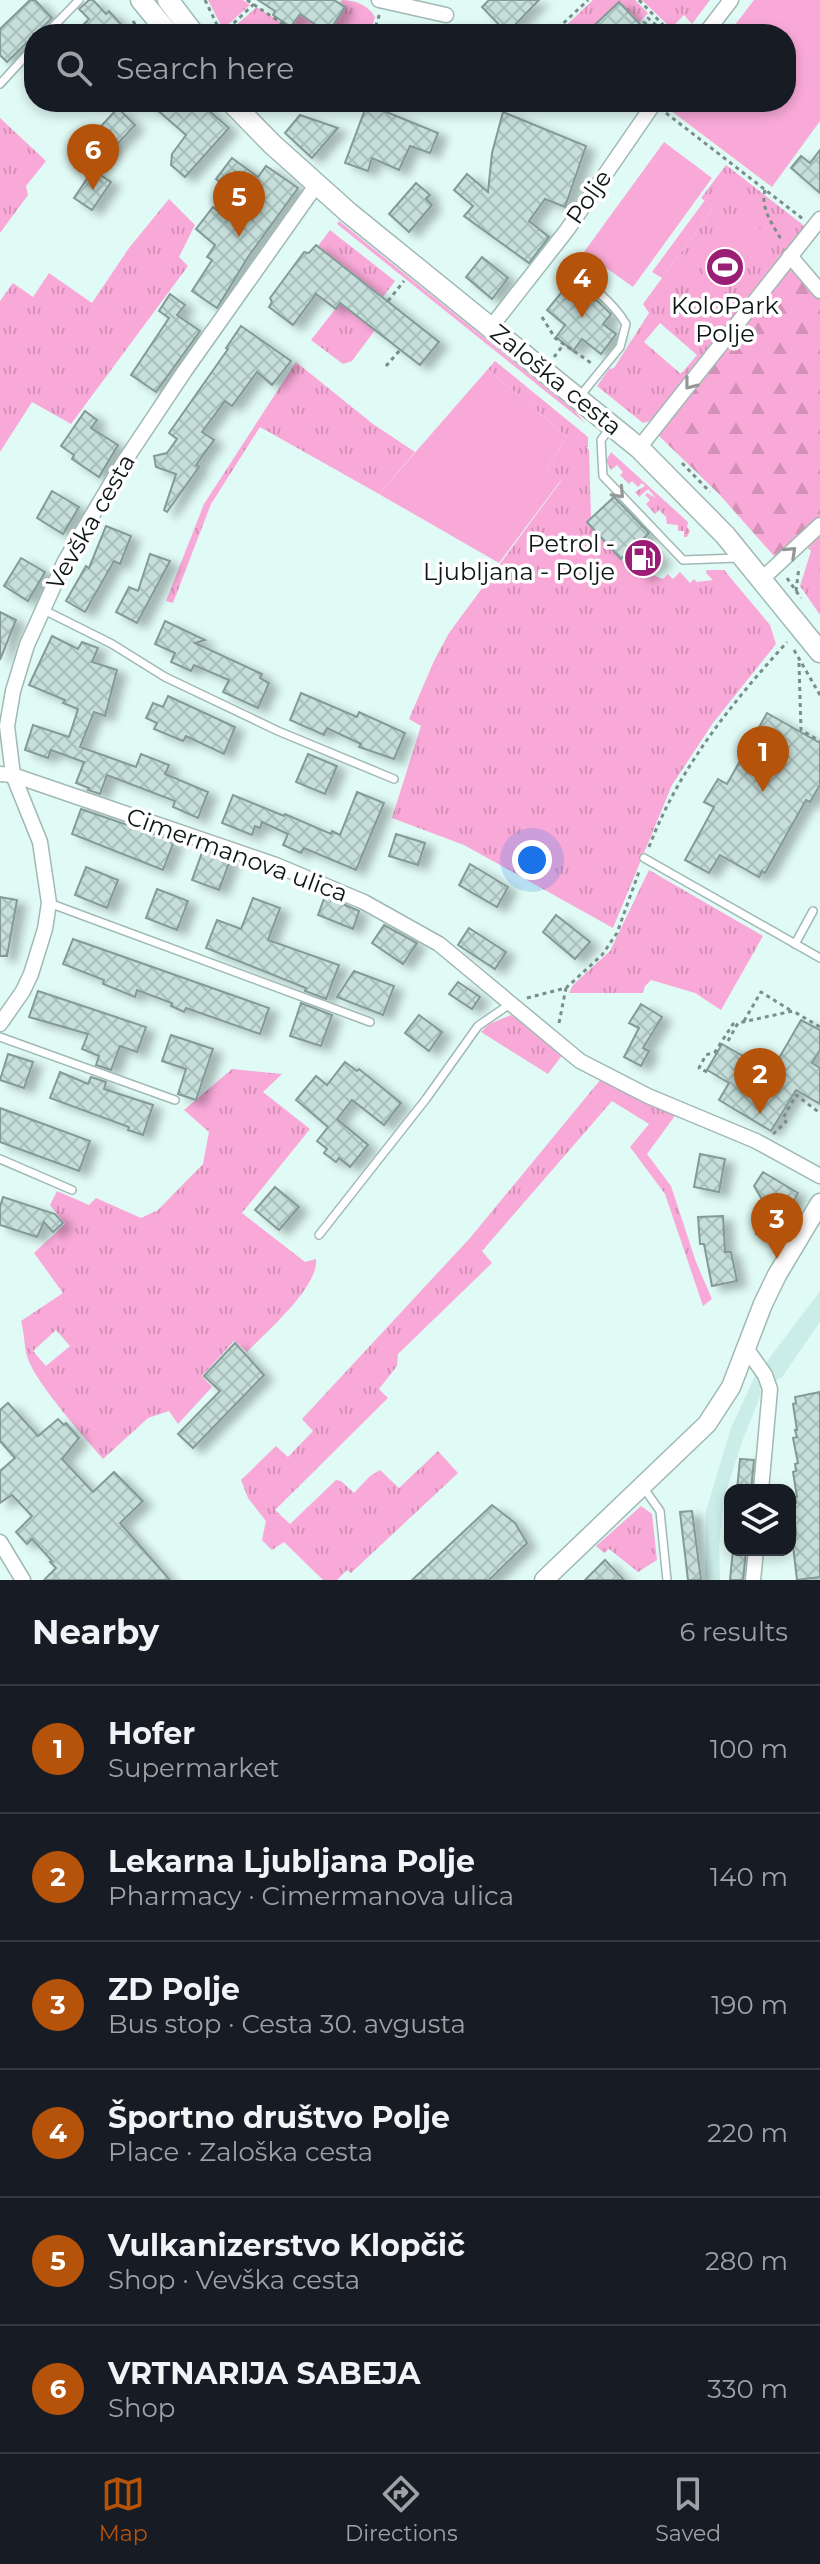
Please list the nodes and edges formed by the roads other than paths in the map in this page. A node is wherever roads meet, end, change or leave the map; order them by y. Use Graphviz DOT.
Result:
graph roads {
  1 [pos="79,0"];
  2 [pos="141,0"];
  3 [pos="168,0"];
  4 [pos="731,0"];
  5 [pos="381,1"];
  6 [pos="446,15"];
  7 [pos="56,24"];
  8 [pos="161,24"];
  9 [pos="186,24"];
  10 [pos="713,24"];
  11 [pos="24,58"];
  12 [pos="0,84"];
  13 [pos="241,112"];
  14 [pos="249,112"];
  15 [pos="654,112"];
  16 [pos="264,136"];
  17 [pos="317,184"];
  18 [pos="816,223"];
  19 [pos="790,256"];
  20 [pos="569,272"];
  21 [pos="820,291"];
  22 [pos="491,327"];
  23 [pos="579,397"];
  24 [pos="612,425"];
  25 [pos="639,448"];
  26 [pos="820,525"];
  27 [pos="744,557"];
  28 [pos="762,579"];
  29 [pos="42,609"];
  30 [pos="820,652"];
  31 [pos="6,774"];
  32 [pos="394,779"];
  33 [pos="644,858"];
  34 [pos="49,903"];
  35 [pos="813,911"];
  36 [pos="795,944"];
  37 [pos="820,958"];
  38 [pos="511,1002"];
  39 [pos="370,1022"];
  40 [pos="0,1024"];
  41 [pos="0,1037"];
  42 [pos="175,1100"];
  43 [pos="0,1159"];
  44 [pos="820,1176"];
  45 [pos="72,1190"];
  46 [pos="819,1207"];
  47 [pos="319,1235"];
  48 [pos="746,1348"];
  49 [pos="762,1484"];
  50 [pos="643,1487"];
  51 [pos="0,1542"];
  52 [pos="755,1556"];
  53 [pos="23,1580"];
  54 [pos="544,1580"];
  55 [pos="667,1580"];
  56 [pos="753,1580"];
  1 -- 7 [label="lane"];
  2 -- 8 [label="main road"];
  3 -- 9 [label="main road"];
  4 -- 10 [label="street"];
  5 -- 6 [label="street"];
  11 -- 12 [label="lane"];
  13 -- 16 [label="main road, Zaloška cesta"];
  14 -- 16 [label="main road, Zaloška cesta"];
  15 -- 22 [label="street, Polje"];
  16 -- 17 [label="main road, Zaloška cesta"];
  17 -- 22 [label="main road, Zaloška cesta"];
  17 -- 29 [label="street, Vevška cesta"];
  18 -- 19 [label="street"];
  19 -- 21 [label="street"];
  19 -- 25 [label="street, one-way"];
  20 -- 23 [label="lane"];
  22 -- 23 [label="main road, Zaloška cesta"];
  23 -- 24 [label="main road, Zaloška cesta"];
  24 -- 25 [label="main road, Zaloška cesta"];
  24 -- 27 [label="lane, one-way"];
  25 -- 27 [label="main road, Zaloška cesta"];
  28 -- 26 [label="street, one-way"];
  27 -- 28 [label="main road, Zaloška cesta"];
  28 -- 30 [label="main road, Zaloška cesta"];
  29 -- 31 [label="street, Vevška cesta"];
  29 -- 32 [label="lane"];
  31 -- 34 [label="street, Vevška cesta"];
  31 -- 38 [label="street, Cimermanova ulica"];
  33 -- 36 [label="lane"];
  34 -- 39 [label="lane"];
  34 -- 40 [label="street, Vevška cesta"];
  35 -- 36 [label="lane"];
  36 -- 37 [label="lane"];
  38 -- 44 [label="street, Cimermanova ulica"];
  38 -- 47 [label="lane"];
  41 -- 42 [label="lane"];
  43 -- 45 [label="lane"];
  46 -- 48 [label="street"];
  48 -- 49 [label="street"];
  48 -- 50 [label="street"];
  50 -- 54 [label="street"];
  50 -- 55 [label="lane"];
  51 -- 53 [label="street"];
  52 -- 56 [label="street"];
}
